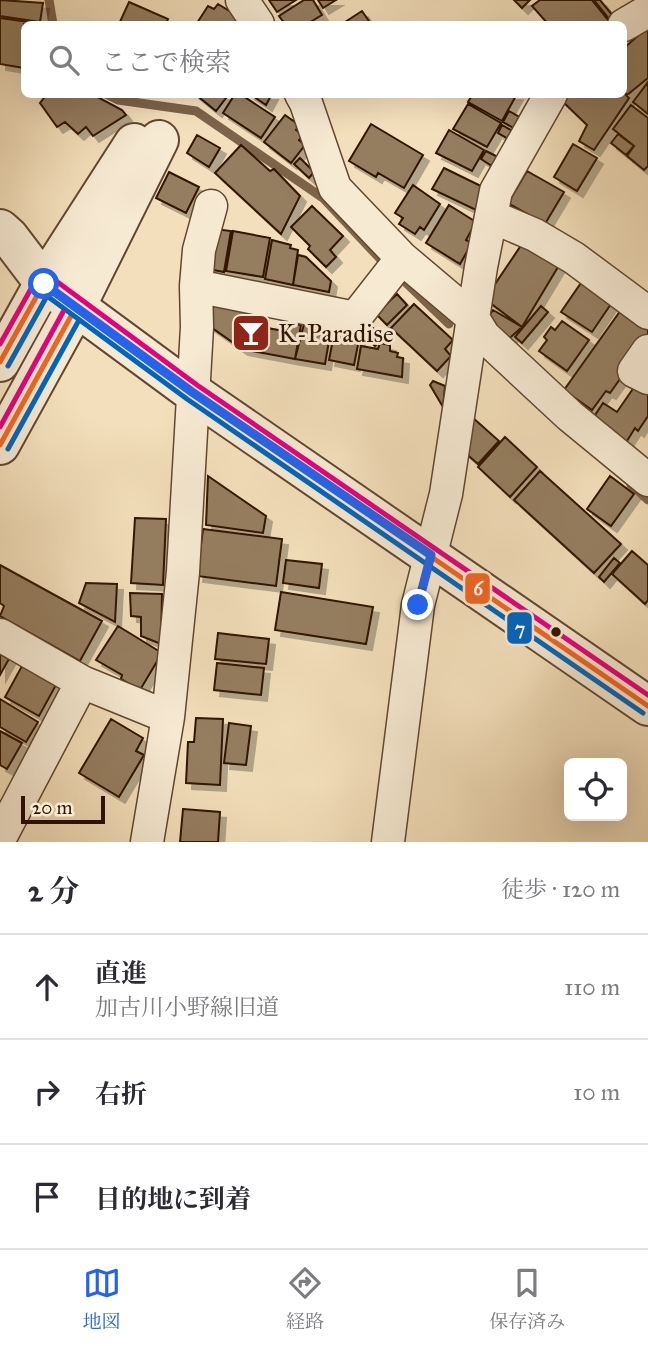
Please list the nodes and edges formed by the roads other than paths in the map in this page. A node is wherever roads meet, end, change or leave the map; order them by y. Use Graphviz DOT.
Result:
graph roads {
  1 [pos="242,0"];
  2 [pos="648,11"];
  3 [pos="256,21"];
  4 [pos="627,22"];
  5 [pos="303,98"];
  6 [pos="549,98"];
  7 [pos="211,206"];
  8 [pos="491,216"];
  9 [pos="0,229"];
  10 [pos="402,258"];
  11 [pos="0,271"];
  12 [pos="44,284"];
  13 [pos="196,286"];
  14 [pos="76,307"];
  15 [pos="648,313"];
  16 [pos="473,318"];
  17 [pos="648,351"];
  18 [pos="0,362"];
  19 [pos="648,379"];
  20 [pos="192,392"];
  21 [pos="0,445"];
  22 [pos="648,480"];
  23 [pos="431,555"];
  24 [pos="0,635"];
  25 [pos="82,682"];
  26 [pos="648,706"];
  27 [pos="167,717"];
  28 [pos="0,838"];
  29 [pos="147,842"];
  30 [pos="388,842"];
  1 -- 3 [label="street"];
  2 -- 4 [label="street"];
  5 -- 10 [label="street"];
  6 -- 8 [label="street"];
  7 -- 13 [label="street"];
  8 -- 15 [label="street"];
  8 -- 16 [label="street"];
  9 -- 12 [label="street"];
  10 -- 13 [label="street"];
  10 -- 16 [label="street"];
  11 -- 12 [label="street"];
  12 -- 14 [label="street"];
  12 -- 14 [label="street"];
  12 -- 18 [label="street"];
  13 -- 20 [label="street"];
  14 -- 20 [label="street"];
  14 -- 21 [label="street"];
  16 -- 22 [label="street"];
  16 -- 23 [label="street"];
  17 -- 19 [label="street"];
  20 -- 23 [label="street"];
  20 -- 27 [label="street"];
  23 -- 26 [label="street"];
  23 -- 30 [label="street"];
  24 -- 25 [label="street"];
  25 -- 27 [label="street"];
  25 -- 28 [label="street"];
  27 -- 29 [label="street"];
}
